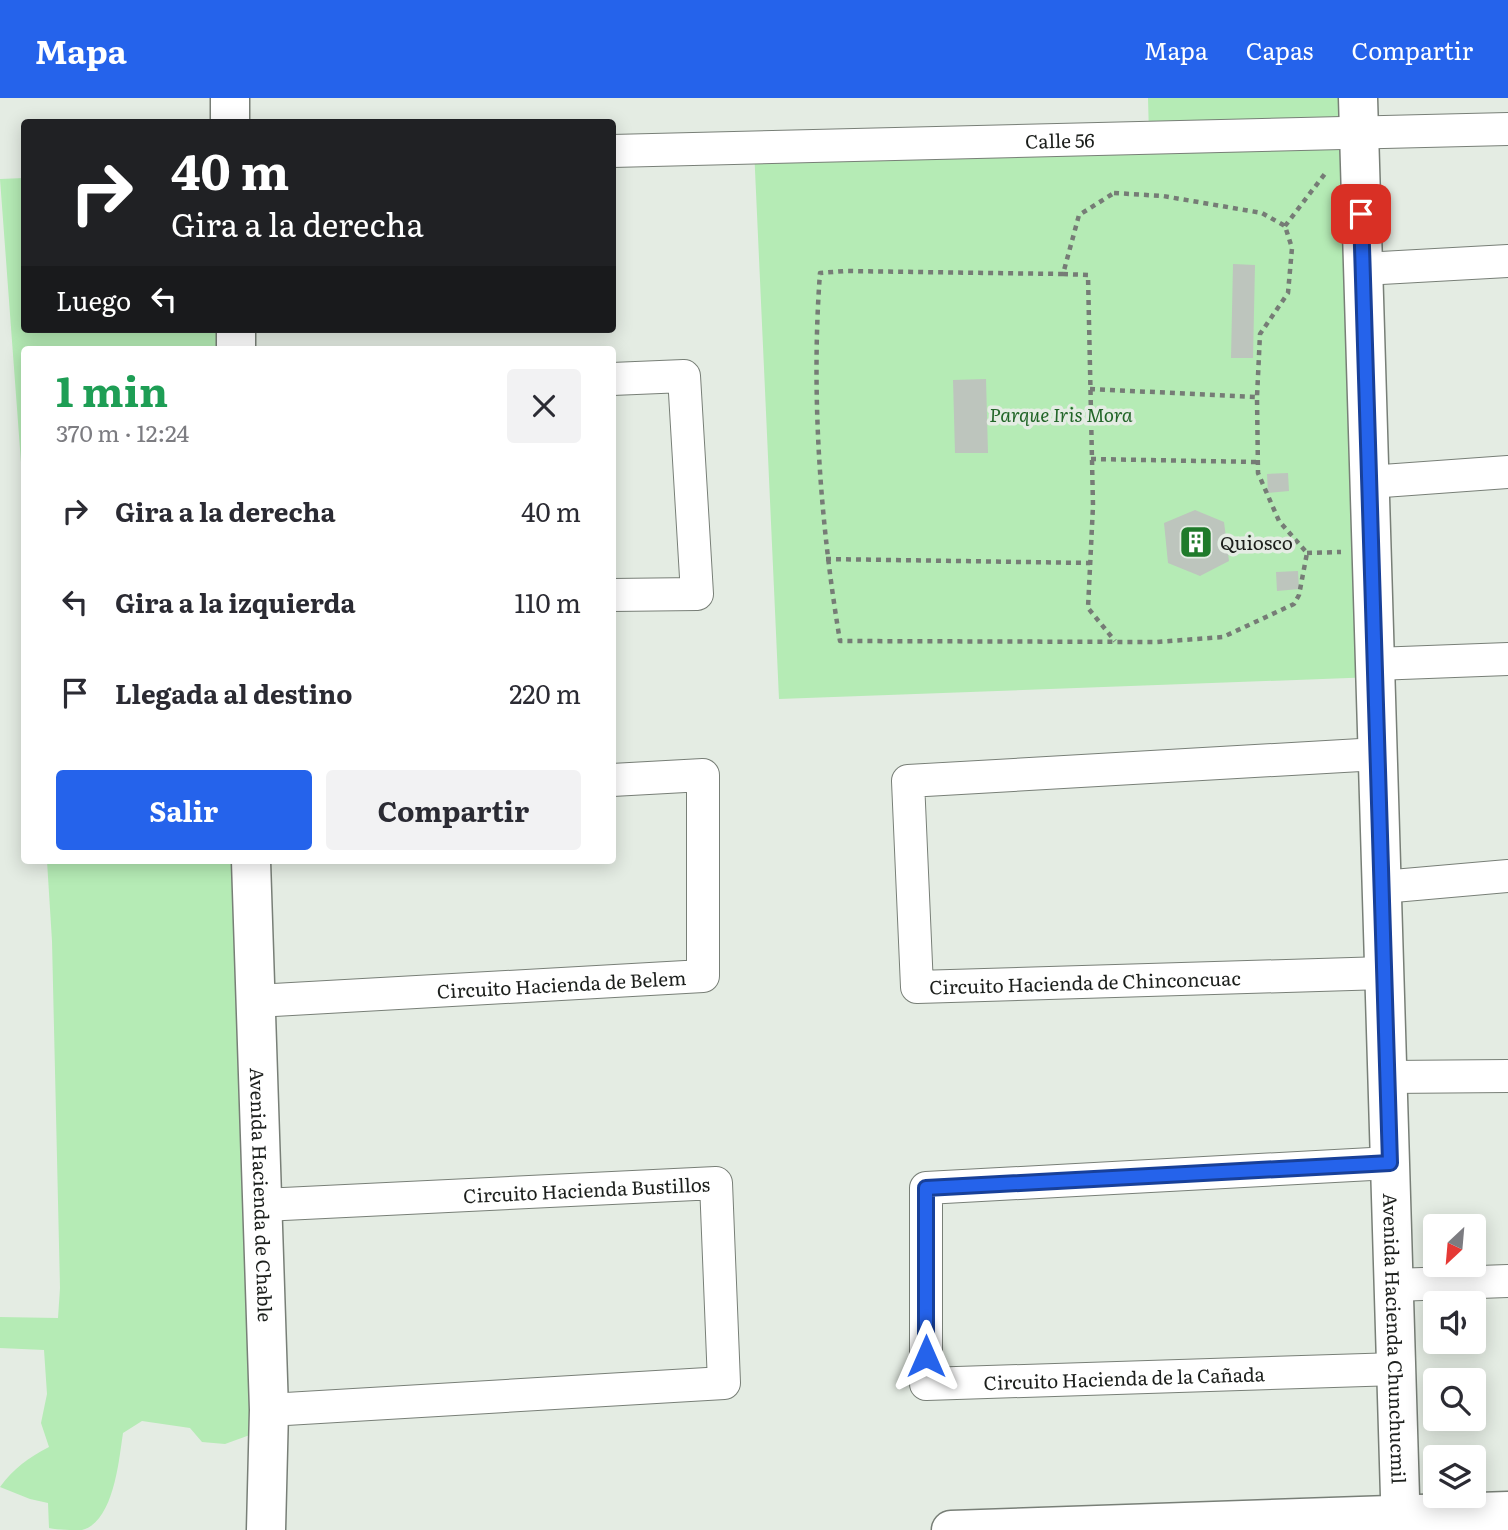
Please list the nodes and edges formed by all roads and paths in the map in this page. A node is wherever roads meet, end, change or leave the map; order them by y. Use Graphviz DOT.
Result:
graph roads {
  1 [pos="230,98"];
  2 [pos="1358,115"];
  3 [pos="230,119"];
  4 [pos="1508,129"];
  5 [pos="616,151"];
  6 [pos="1285,226"];
  7 [pos="1508,261"];
  8 [pos="1363,269"];
  9 [pos="1063,274"];
  10 [pos="616,379"];
  11 [pos="1090,389"];
  12 [pos="1257,397"];
  13 [pos="1091,459"];
  14 [pos="1257,462"];
  15 [pos="1508,472"];
  16 [pos="1369,482"];
  17 [pos="826,559"];
  18 [pos="1090,563"];
  19 [pos="616,595"];
  20 [pos="1116,642"];
  21 [pos="1508,659"];
  22 [pos="1375,664"];
  23 [pos="1378,754"];
  24 [pos="616,780"];
  25 [pos="251,864"];
  26 [pos="1508,876"];
  27 [pos="1382,887"];
  28 [pos="1384,973"];
  29 [pos="256,1001"];
  30 [pos="1508,1076"];
  31 [pos="1388,1077"];
  32 [pos="1390,1163"];
  33 [pos="263,1205"];
  34 [pos="1508,1281"];
  35 [pos="1394,1285"];
  36 [pos="1396,1369"];
  37 [pos="269,1410"];
  38 [pos="1508,1511"];
  39 [pos="1401,1522"];
  40 [pos="266,1530"];
  41 [pos="951,1530"];
  1 -- 3 [label="street"];
  2 -- 4 [label="street, Calle 56"];
  2 -- 5 [label="street, Calle 56"];
  2 -- 6 [label="path"];
  2 -- 8 [label="street, Avenida Hacienda Chunchucmil"];
  6 -- 9 [label="path"];
  6 -- 12 [label="path"];
  7 -- 8 [label="street"];
  8 -- 16 [label="street, Avenida Hacienda Chunchucmil"];
  9 -- 11 [label="path"];
  9 -- 17 [label="path"];
  10 -- 19 [label="street"];
  11 -- 12 [label="path"];
  11 -- 13 [label="path"];
  12 -- 14 [label="path"];
  13 -- 14 [label="path"];
  13 -- 18 [label="path"];
  14 -- 20 [label="path"];
  15 -- 16 [label="street"];
  16 -- 22 [label="street, Avenida Hacienda Chunchucmil"];
  17 -- 18 [label="path"];
  17 -- 20 [label="path"];
  18 -- 20 [label="path"];
  21 -- 22 [label="street"];
  22 -- 23 [label="street, Avenida Hacienda Chunchucmil"];
  23 -- 27 [label="street, Avenida Hacienda Chunchucmil"];
  23 -- 28 [label="street, Circuito Hacienda de Chinconcuac"];
  24 -- 29 [label="street, Circuito Hacienda de Belem"];
  25 -- 29 [label="street, Avenida Hacienda de Chable"];
  26 -- 27 [label="street"];
  27 -- 28 [label="street, Avenida Hacienda Chunchucmil"];
  28 -- 31 [label="street, Avenida Hacienda Chunchucmil"];
  29 -- 33 [label="street, Avenida Hacienda de Chable"];
  30 -- 31 [label="street"];
  31 -- 32 [label="street, Avenida Hacienda Chunchucmil"];
  32 -- 35 [label="street, Avenida Hacienda Chunchucmil"];
  32 -- 36 [label="street, Circuito Hacienda de la Cañada"];
  33 -- 37 [label="street, Avenida Hacienda de Chable"];
  33 -- 37 [label="street, Circuito Hacienda Bustillos"];
  34 -- 35 [label="street"];
  35 -- 36 [label="street, Avenida Hacienda Chunchucmil"];
  36 -- 39 [label="street, Avenida Hacienda Chunchucmil"];
  37 -- 40 [label="street, Avenida Hacienda de Chable"];
  38 -- 39 [label="street"];
  39 -- 41 [label="street"];
}
